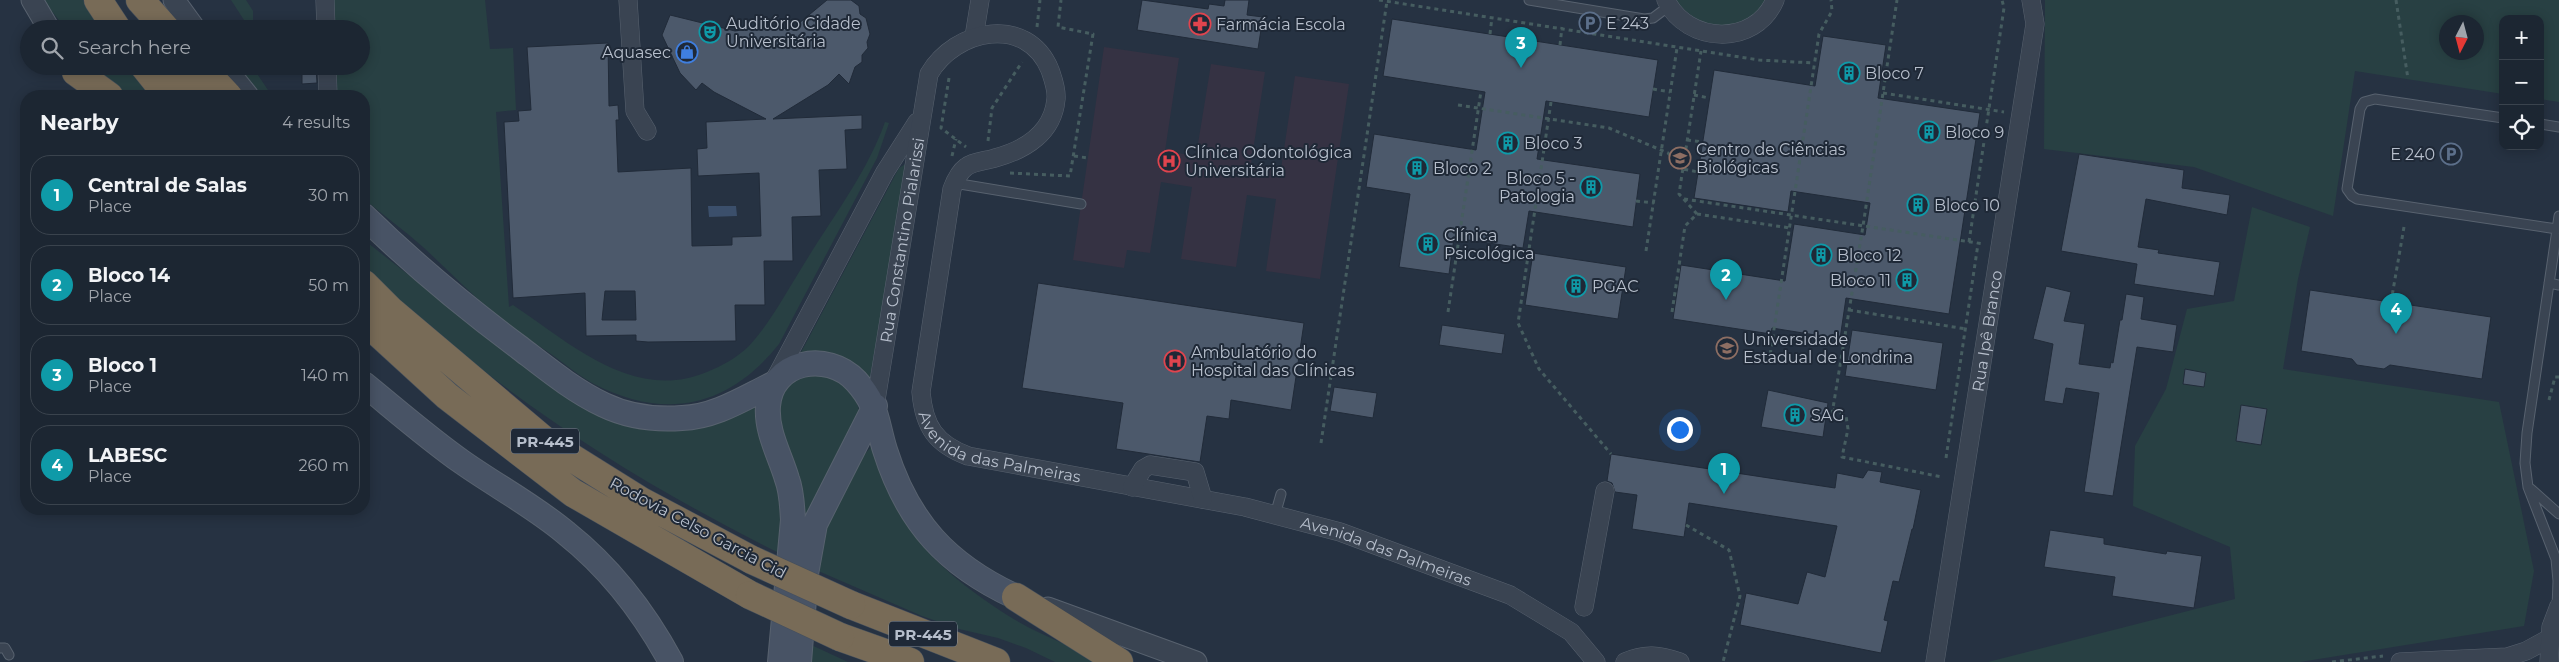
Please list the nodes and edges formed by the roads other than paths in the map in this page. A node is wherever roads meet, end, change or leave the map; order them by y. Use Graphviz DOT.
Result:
graph roads {
  1 [pos="32,0"];
  2 [pos="98,0"];
  3 [pos="127,0"];
  4 [pos="140,0"];
  5 [pos="174,0"];
  6 [pos="324,0"];
  7 [pos="628,0"];
  8 [pos="980,0"];
  9 [pos="1529,0"];
  10 [pos="1775,0"];
  11 [pos="2032,0"];
  12 [pos="1668,3"];
  13 [pos="44,20"];
  14 [pos="111,20"];
  15 [pos="141,20"];
  16 [pos="158,20"];
  17 [pos="188,20"];
  18 [pos="325,20"];
  19 [pos="974,37"];
  20 [pos="929,74"];
  21 [pos="79,75"];
  22 [pos="82,75"];
  23 [pos="151,75"];
  24 [pos="182,75"];
  25 [pos="208,75"];
  26 [pos="231,75"];
  27 [pos="327,75"];
  28 [pos="91,90"];
  29 [pos="101,90"];
  30 [pos="163,90"];
  31 [pos="193,90"];
  32 [pos="222,90"];
  33 [pos="243,90"];
  34 [pos="328,90"];
  35 [pos="922,115"];
  36 [pos="2499,117"];
  37 [pos="2544,125"];
  38 [pos="2559,127"];
  39 [pos="647,131"];
  40 [pos="954,183"];
  41 [pos="1081,204"];
  42 [pos="2559,216"];
  43 [pos="370,222"];
  44 [pos="2557,229"];
  45 [pos="2549,283"];
  46 [pos="2559,285"];
  47 [pos="370,290"];
  48 [pos="370,325"];
  49 [pos="773,384"];
  50 [pos="370,389"];
  51 [pos="875,406"];
  52 [pos="1132,486"];
  53 [pos="2528,487"];
  54 [pos="1605,491"];
  55 [pos="1281,494"];
  56 [pos="1203,499"];
  57 [pos="2559,514"];
  58 [pos="1276,515"];
  59 [pos="1016,597"];
  60 [pos="1584,607"];
  61 [pos="2558,607"];
  62 [pos="2550,638"];
  63 [pos="0,648"];
  64 [pos="10,655"];
  65 [pos="670,662"];
  66 [pos="780,662"];
  67 [pos="799,662"];
  68 [pos="910,662"];
  69 [pos="996,662"];
  70 [pos="1119,662"];
  71 [pos="1196,662"];
  72 [pos="1596,662"];
  73 [pos="1625,662"];
  74 [pos="1680,662"];
  75 [pos="1935,662"];
  76 [pos="2400,662"];
  77 [pos="2549,662"];
  1 -- 13 [label="street"];
  2 -- 14 [label="highway"];
  3 -- 15 [label="highway"];
  4 -- 16 [label="highway"];
  5 -- 17 [label="street"];
  6 -- 18 [label="street"];
  7 -- 39 [label="street"];
  8 -- 19 [label="street"];
  9 -- 12 [label="lane"];
  10 -- 12 [label="street"];
  11 -- 75 [label="street, Rua Ipê Branco"];
  19 -- 20 [label="street, Avenida das Palmeiras"];
  19 -- 40 [label="street, Avenida das Palmeiras"];
  20 -- 35 [label="street, Rua Constantino Pialarissi"];
  21 -- 28 [label="main road"];
  22 -- 29 [label="highway"];
  23 -- 30 [label="highway"];
  24 -- 31 [label="highway"];
  25 -- 32 [label="highway"];
  26 -- 33 [label="street"];
  27 -- 34 [label="street"];
  35 -- 49 [label="street"];
  35 -- 51 [label="street, Rua Constantino Pialarissi"];
  36 -- 44 [label="lane"];
  37 -- 38 [label="lane"];
  40 -- 41 [label="lane"];
  40 -- 52 [label="street, Avenida das Palmeiras"];
  42 -- 44 [label="lane"];
  43 -- 49 [label="main road"];
  44 -- 45 [label="lane"];
  45 -- 46 [label="lane"];
  45 -- 53 [label="lane"];
  47 -- 69 [label="highway, Rodovia Celso Garcia Cid / PR-445, bridge"];
  48 -- 68 [label="highway, Rodovia Celso Garcia Cid / PR-445, bridge"];
  49 -- 51 [label="main road"];
  49 -- 66 [label="main road"];
  50 -- 65 [label="main road"];
  51 -- 59 [label="main road"];
  51 -- 67 [label="main road"];
  52 -- 56 [label="street, Avenida das Palmeiras"];
  52 -- 56 [label="street"];
  53 -- 57 [label="lane"];
  53 -- 61 [label="lane"];
  54 -- 60 [label="street"];
  55 -- 58 [label="lane"];
  56 -- 58 [label="street, Avenida das Palmeiras"];
  58 -- 72 [label="street, Avenida das Palmeiras"];
  59 -- 70 [label="highway"];
  59 -- 71 [label="street"];
  61 -- 62 [label="street"];
  62 -- 76 [label="street"];
  62 -- 77 [label="street"];
  63 -- 64 [label="lane"];
  73 -- 74 [label="street"];
}
